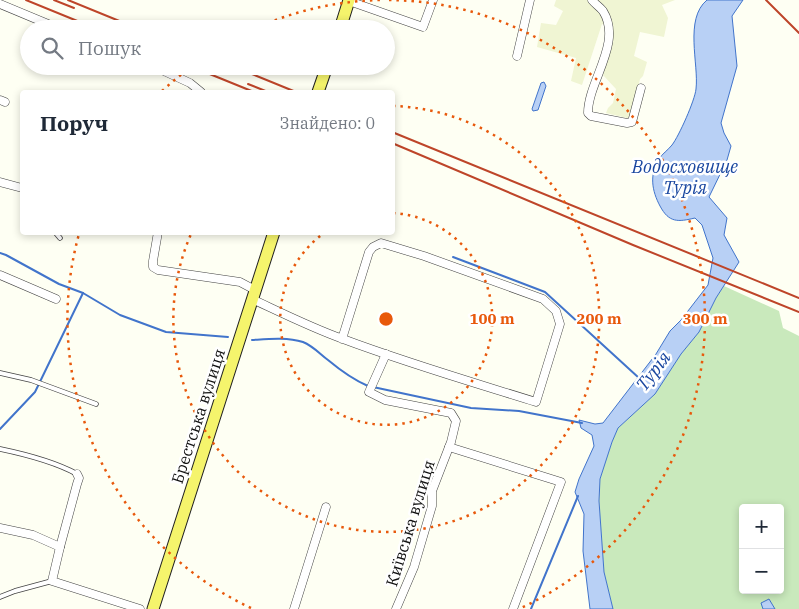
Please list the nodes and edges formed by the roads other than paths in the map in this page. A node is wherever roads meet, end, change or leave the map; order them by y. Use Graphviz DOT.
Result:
graph roads {
  1 [pos="349,0"];
  2 [pos="433,0"];
  3 [pos="530,0"];
  4 [pos="592,0"];
  5 [pos="0,4"];
  6 [pos="38,20"];
  7 [pos="343,20"];
  8 [pos="517,56"];
  9 [pos="173,75"];
  10 [pos="324,75"];
  11 [pos="641,88"];
  12 [pos="199,90"];
  13 [pos="319,90"];
  14 [pos="0,182"];
  15 [pos="20,187"];
  16 [pos="58,235"];
  17 [pos="157,235"];
  18 [pos="273,235"];
  19 [pos="60,238"];
  20 [pos="0,275"];
  21 [pos="254,294"];
  22 [pos="56,299"];
  23 [pos="342,339"];
  24 [pos="386,354"];
  25 [pos="0,373"];
  26 [pos="96,404"];
  27 [pos="449,447"];
  28 [pos="0,449"];
  29 [pos="77,474"];
  30 [pos="326,506"];
  31 [pos="0,528"];
  32 [pos="60,546"];
  33 [pos="52,581"];
  34 [pos="0,597"];
  35 [pos="140,609"];
  36 [pos="153,609"];
  37 [pos="294,609"];
  38 [pos="396,609"];
  39 [pos="513,609"];
  1 -- 2 [label="street"];
  1 -- 7 [label="main road"];
  3 -- 8 [label="street"];
  4 -- 11 [label="street"];
  5 -- 6 [label="street"];
  9 -- 12 [label="street"];
  10 -- 13 [label="main road"];
  14 -- 15 [label="street"];
  16 -- 19 [label="lane"];
  17 -- 21 [label="street"];
  18 -- 21 [label="main road, Брестська вулиця"];
  20 -- 22 [label="street"];
  21 -- 23 [label="street"];
  21 -- 36 [label="main road, Брестська вулиця"];
  23 -- 24 [label="street"];
  23 -- 24 [label="street"];
  24 -- 27 [label="street, Київська вулиця"];
  25 -- 26 [label="lane"];
  27 -- 38 [label="street, Київська вулиця"];
  27 -- 39 [label="street"];
  28 -- 29 [label="lane"];
  29 -- 32 [label="street"];
  30 -- 37 [label="street"];
  31 -- 32 [label="street"];
  32 -- 33 [label="street"];
  33 -- 34 [label="lane"];
  33 -- 35 [label="street"];
}
